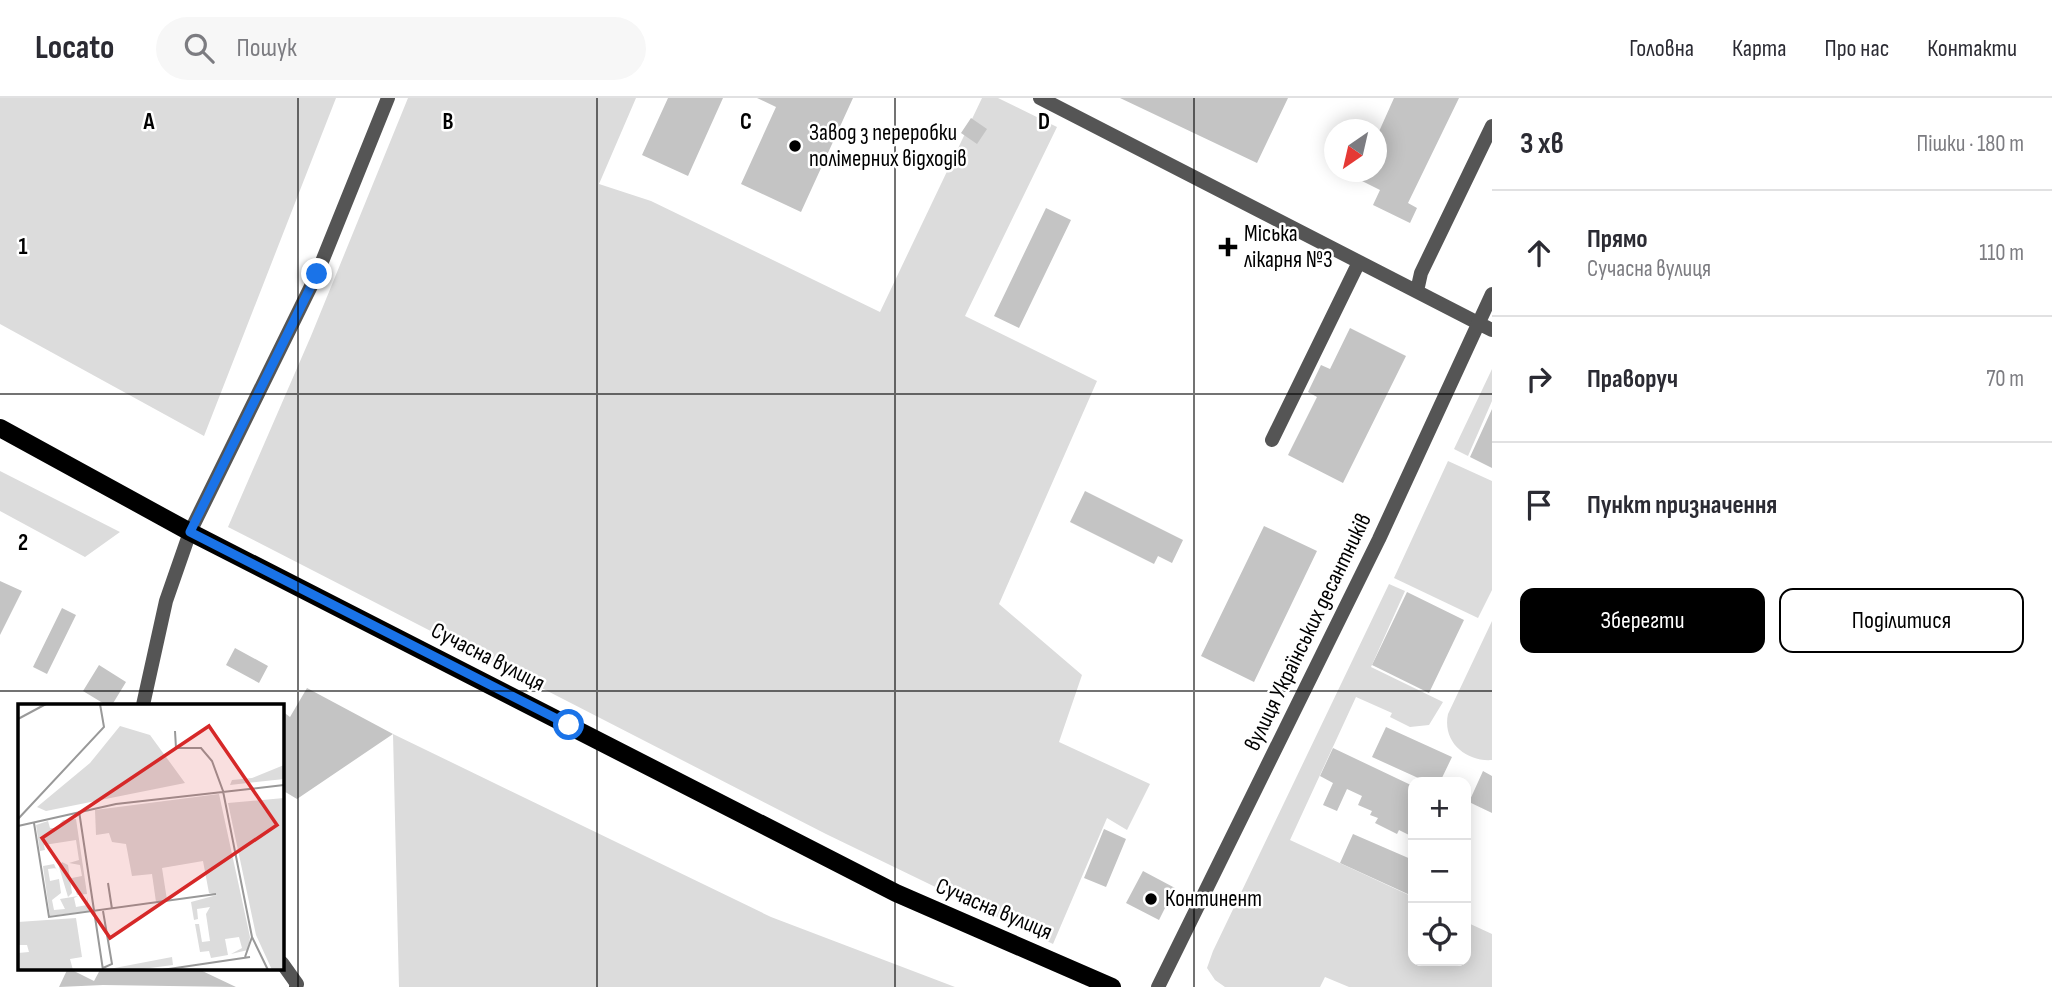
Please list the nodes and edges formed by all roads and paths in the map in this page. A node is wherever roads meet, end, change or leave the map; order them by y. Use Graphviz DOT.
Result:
graph roads {
  1 [pos="388,98"];
  2 [pos="1040,98"];
  3 [pos="1492,125"];
  4 [pos="1359,261"];
  5 [pos="1417,291"];
  6 [pos="1492,293"];
  7 [pos="1478,323"];
  8 [pos="1492,330"];
  9 [pos="0,428"];
  10 [pos="1272,440"];
  11 [pos="190,532"];
  12 [pos="143,704"];
  13 [pos="284,966"];
  14 [pos="296,987"];
  15 [pos="1112,987"];
  16 [pos="1158,987"];
  1 -- 11 [label="street"];
  2 -- 4 [label="street"];
  3 -- 5 [label="street"];
  4 -- 5 [label="street"];
  4 -- 10 [label="street"];
  5 -- 7 [label="street"];
  6 -- 7 [label="street, вулиця Українських десантників"];
  7 -- 8 [label="street"];
  7 -- 16 [label="street, вулиця Українських десантників"];
  9 -- 11 [label="main road, Сучасна вулиця"];
  11 -- 12 [label="street"];
  11 -- 15 [label="main road, Сучасна вулиця"];
  13 -- 14 [label="street"];
}
